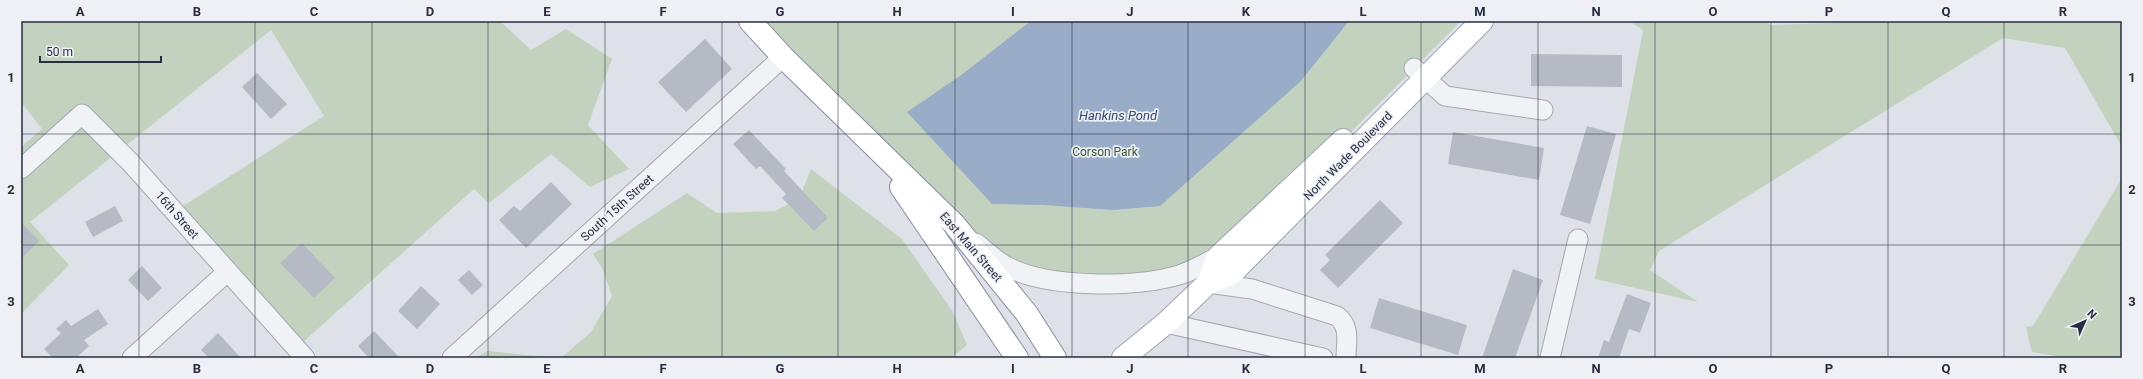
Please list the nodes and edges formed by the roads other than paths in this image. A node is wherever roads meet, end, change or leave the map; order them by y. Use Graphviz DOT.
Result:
graph roads {
  1 [pos="750,21"];
  2 [pos="1461,21"];
  3 [pos="1482,21"];
  4 [pos="782,58"];
  5 [pos="1419,73"];
  6 [pos="1543,110"];
  7 [pos="874,148"];
  8 [pos="21,168"];
  9 [pos="954,224"];
  10 [pos="1578,239"];
  11 [pos="1218,257"];
  12 [pos="227,272"];
  13 [pos="1208,283"];
  14 [pos="1166,323"];
  15 [pos="132,358"];
  16 [pos="305,358"];
  17 [pos="452,358"];
  18 [pos="1017,358"];
  19 [pos="1055,358"];
  20 [pos="1123,358"];
  21 [pos="1323,358"];
  22 [pos="1346,358"];
  23 [pos="1550,358"];
  1 -- 4 [label="main road, East Main Street"];
  2 -- 5 [label="main road, North Wade Boulevard"];
  3 -- 5 [label="main road, North Wade Boulevard"];
  4 -- 7 [label="main road, East Main Street"];
  4 -- 17 [label="street, South 15th Street"];
  5 -- 6 [label="street"];
  5 -- 11 [label="main road, North Wade Boulevard"];
  5 -- 13 [label="main road, North Wade Boulevard"];
  7 -- 9 [label="main road, East Main Street"];
  7 -- 18 [label="main road, East Main Street"];
  8 -- 12 [label="street, 16th Street"];
  9 -- 11 [label="street"];
  9 -- 19 [label="main road, East Main Street"];
  10 -- 23 [label="street"];
  11 -- 13 [label="main road, North Wade Boulevard"];
  12 -- 15 [label="street"];
  12 -- 16 [label="street, 16th Street"];
  13 -- 14 [label="main road, North Wade Boulevard"];
  13 -- 22 [label="street"];
  14 -- 20 [label="main road, North Wade Boulevard"];
  14 -- 21 [label="street"];
}
